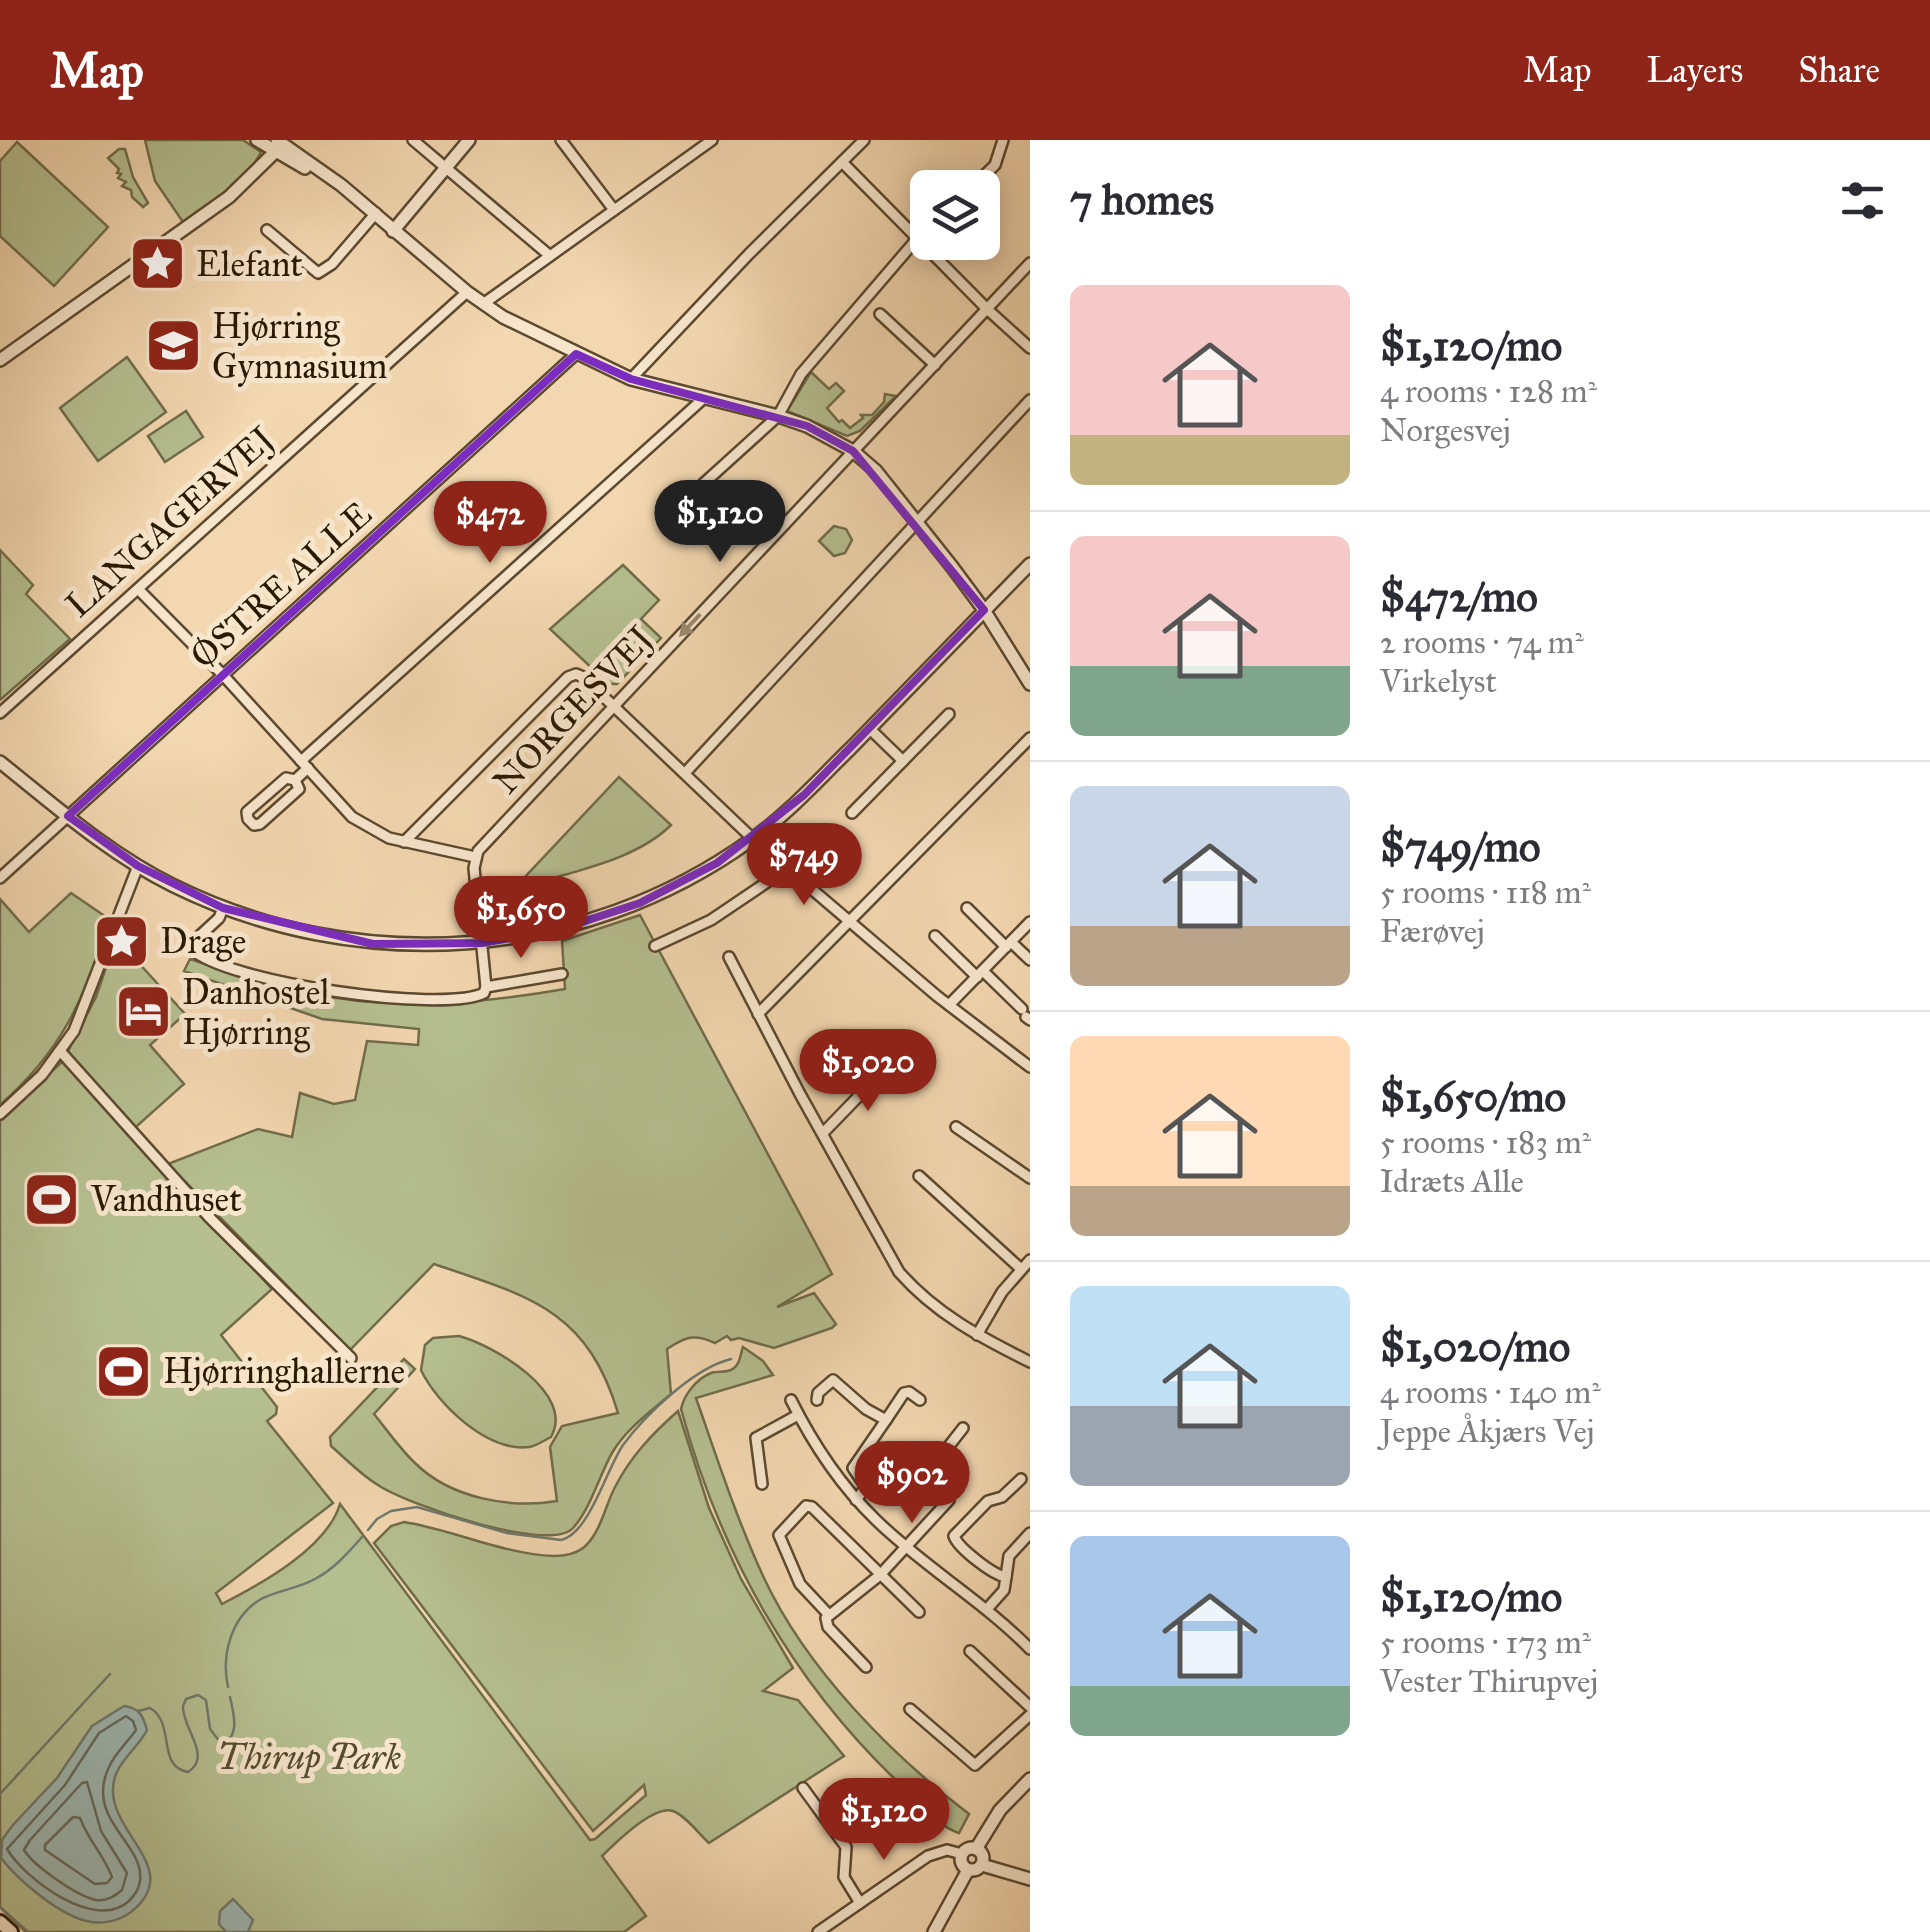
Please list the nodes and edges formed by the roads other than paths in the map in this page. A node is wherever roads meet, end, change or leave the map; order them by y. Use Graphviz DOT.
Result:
graph roads {
  1 [pos="257,140"];
  2 [pos="414,140"];
  3 [pos="469,140"];
  4 [pos="561,140"];
  5 [pos="712,140"];
  6 [pos="864,140"];
  7 [pos="1003,140"];
  8 [pos="280,144"];
  9 [pos="842,162"];
  10 [pos="446,168"];
  11 [pos="989,170"];
  12 [pos="614,210"];
  13 [pos="374,216"];
  14 [pos="267,230"];
  15 [pos="910,230"];
  16 [pos="393,232"];
  17 [pos="910,243"];
  18 [pos="549,255"];
  19 [pos="939,260"];
  20 [pos="1030,263"];
  21 [pos="467,292"];
  22 [pos="483,304"];
  23 [pos="987,310"];
  24 [pos="880,314"];
  25 [pos="1030,348"];
  26 [pos="576,354"];
  27 [pos="0,360"];
  28 [pos="935,364"];
  29 [pos="631,379"];
  30 [pos="704,398"];
  31 [pos="1030,400"];
  32 [pos="778,416"];
  33 [pos="853,452"];
  34 [pos="703,484"];
  35 [pos="918,522"];
  36 [pos="1030,564"];
  37 [pos="138,588"];
  38 [pos="984,610"];
  39 [pos="223,675"];
  40 [pos="1030,684"];
  41 [pos="614,707"];
  42 [pos="0,713"];
  43 [pos="949,714"];
  44 [pos="870,728"];
  45 [pos="1030,738"];
  46 [pos="903,761"];
  47 [pos="0,762"];
  48 [pos="305,765"];
  49 [pos="685,773"];
  50 [pos="295,780"];
  51 [pos="852,813"];
  52 [pos="68,816"];
  53 [pos="753,839"];
  54 [pos="404,842"];
  55 [pos="475,857"];
  56 [pos="138,866"];
  57 [pos="788,868"];
  58 [pos="0,878"];
  59 [pos="224,908"];
  60 [pos="967,908"];
  61 [pos="850,922"];
  62 [pos="1030,922"];
  63 [pos="936,936"];
  64 [pos="482,943"];
  65 [pos="1009,944"];
  66 [pos="654,946"];
  67 [pos="729,957"];
  68 [pos="1030,960"];
  69 [pos="562,974"];
  70 [pos="980,974"];
  71 [pos="486,987"];
  72 [pos="949,1005"];
  73 [pos="758,1014"];
  74 [pos="1026,1015"];
  75 [pos="61,1052"];
  76 [pos="1030,1067"];
  77 [pos="886,1068"];
  78 [pos="0,1114"];
  79 [pos="956,1127"];
  80 [pos="823,1133"];
  81 [pos="919,1176"];
  82 [pos="1030,1178"];
  83 [pos="1030,1260"];
  84 [pos="1022,1270"];
  85 [pos="977,1335"];
  86 [pos="350,1358"];
  87 [pos="1030,1362"];
  88 [pos="791,1400"];
  89 [pos="817,1400"];
  90 [pos="920,1400"];
  91 [pos="798,1414"];
  92 [pos="886,1420"];
  93 [pos="963,1428"];
  94 [pos="1021,1480"];
  95 [pos="762,1484"];
  96 [pos="856,1500"];
  97 [pos="1030,1532"];
  98 [pos="906,1547"];
  99 [pos="880,1575"];
  100 [pos="1006,1577"];
  101 [pos="987,1609"];
  102 [pos="919,1612"];
  103 [pos="828,1615"];
  104 [pos="1030,1650"];
  105 [pos="970,1651"];
  106 [pos="866,1667"];
  107 [pos="1030,1706"];
  108 [pos="910,1709"];
  109 [pos="1030,1715"];
  110 [pos="1030,1779"];
  111 [pos="804,1788"];
  112 [pos="976,1849"];
  113 [pos="962,1854"];
  114 [pos="982,1865"];
  115 [pos="968,1870"];
  116 [pos="1030,1879"];
  117 [pos="860,1903"];
  118 [pos="0,1922"];
  119 [pos="11,1932"];
  120 [pos="818,1932"];
  121 [pos="934,1932"];
  1 -- 8 [label="street"];
  2 -- 10 [label="street"];
  3 -- 10 [label="street"];
  4 -- 12 [label="street"];
  5 -- 12 [label="street"];
  6 -- 9 [label="street"];
  7 -- 11 [label="street"];
  8 -- 13 [label="street"];
  8 -- 27 [label="street"];
  9 -- 15 [label="street"];
  9 -- 29 [label="street"];
  10 -- 16 [label="street"];
  10 -- 18 [label="street"];
  12 -- 18 [label="street"];
  13 -- 14 [label="street"];
  13 -- 16 [label="street"];
  16 -- 21 [label="street"];
  17 -- 32 [label="street"];
  18 -- 22 [label="street"];
  19 -- 23 [label="street"];
  20 -- 23 [label="street, NORGESVEJ"];
  21 -- 22 [label="street"];
  21 -- 37 [label="street, LANGAGERVEJ"];
  22 -- 26 [label="street"];
  23 -- 25 [label="street"];
  23 -- 28 [label="street, NORGESVEJ"];
  24 -- 28 [label="street"];
  26 -- 29 [label="street"];
  26 -- 39 [label="street, ØSTRE ALLE"];
  28 -- 33 [label="street, NORGESVEJ"];
  29 -- 30 [label="street"];
  30 -- 32 [label="street"];
  30 -- 48 [label="street"];
  31 -- 35 [label="street"];
  32 -- 33 [label="street"];
  32 -- 34 [label="street"];
  33 -- 35 [label="street"];
  33 -- 41 [label="street, NORGESVEJ, one-way"];
  35 -- 38 [label="street"];
  35 -- 49 [label="street"];
  36 -- 38 [label="street"];
  37 -- 39 [label="street"];
  37 -- 42 [label="street, LANGAGERVEJ"];
  38 -- 40 [label="street"];
  38 -- 44 [label="street"];
  39 -- 48 [label="street"];
  39 -- 52 [label="street, ØSTRE ALLE"];
  41 -- 49 [label="street"];
  41 -- 54 [label="street"];
  41 -- 55 [label="street, NORGESVEJ"];
  43 -- 46 [label="street"];
  44 -- 46 [label="street"];
  44 -- 53 [label="street"];
  45 -- 61 [label="street"];
  46 -- 51 [label="street"];
  47 -- 52 [label="street"];
  48 -- 50 [label="street"];
  48 -- 54 [label="street"];
  49 -- 53 [label="street"];
  50 -- 50 [label="street"];
  52 -- 56 [label="street"];
  52 -- 58 [label="street, ØSTRE ALLE"];
  53 -- 57 [label="street"];
  53 -- 64 [label="street"];
  54 -- 55 [label="street"];
  55 -- 64 [label="street"];
  56 -- 59 [label="street"];
  56 -- 75 [label="street"];
  57 -- 61 [label="street"];
  57 -- 66 [label="street"];
  59 -- 64 [label="street"];
  59 -- 71 [label="street"];
  60 -- 65 [label="street"];
  61 -- 72 [label="street"];
  61 -- 73 [label="street"];
  62 -- 65 [label="street"];
  63 -- 70 [label="street"];
  64 -- 71 [label="street"];
  65 -- 68 [label="street"];
  65 -- 70 [label="street"];
  67 -- 73 [label="street"];
  69 -- 71 [label="street"];
  70 -- 72 [label="street"];
  70 -- 74 [label="street"];
  72 -- 76 [label="street"];
  73 -- 80 [label="street"];
  75 -- 78 [label="street"];
  75 -- 86 [label="street"];
  77 -- 80 [label="street"];
  79 -- 82 [label="street"];
  80 -- 85 [label="street"];
  81 -- 84 [label="street"];
  83 -- 84 [label="street"];
  84 -- 85 [label="street"];
  85 -- 87 [label="street"];
  88 -- 91 [label="street"];
  89 -- 92 [label="street"];
  90 -- 92 [label="street"];
  91 -- 95 [label="street"];
  91 -- 96 [label="street"];
  92 -- 96 [label="street"];
  93 -- 98 [label="street"];
  94 -- 100 [label="street"];
  96 -- 98 [label="street"];
  97 -- 100 [label="street"];
  98 -- 99 [label="street"];
  98 -- 101 [label="street"];
  99 -- 102 [label="street"];
  99 -- 103 [label="street"];
  99 -- 103 [label="street"];
  100 -- 101 [label="street"];
  101 -- 104 [label="street"];
  103 -- 106 [label="street"];
  105 -- 107 [label="street"];
  108 -- 109 [label="street"];
  110 -- 112 [label="street"];
  111 -- 117 [label="street"];
  112 -- 113 [label="street"];
  112 -- 114 [label="street"];
  113 -- 115 [label="street"];
  113 -- 117 [label="street"];
  114 -- 115 [label="street"];
  114 -- 116 [label="street"];
  115 -- 121 [label="street"];
  117 -- 120 [label="street"];
  118 -- 119 [label="main road"];
}
